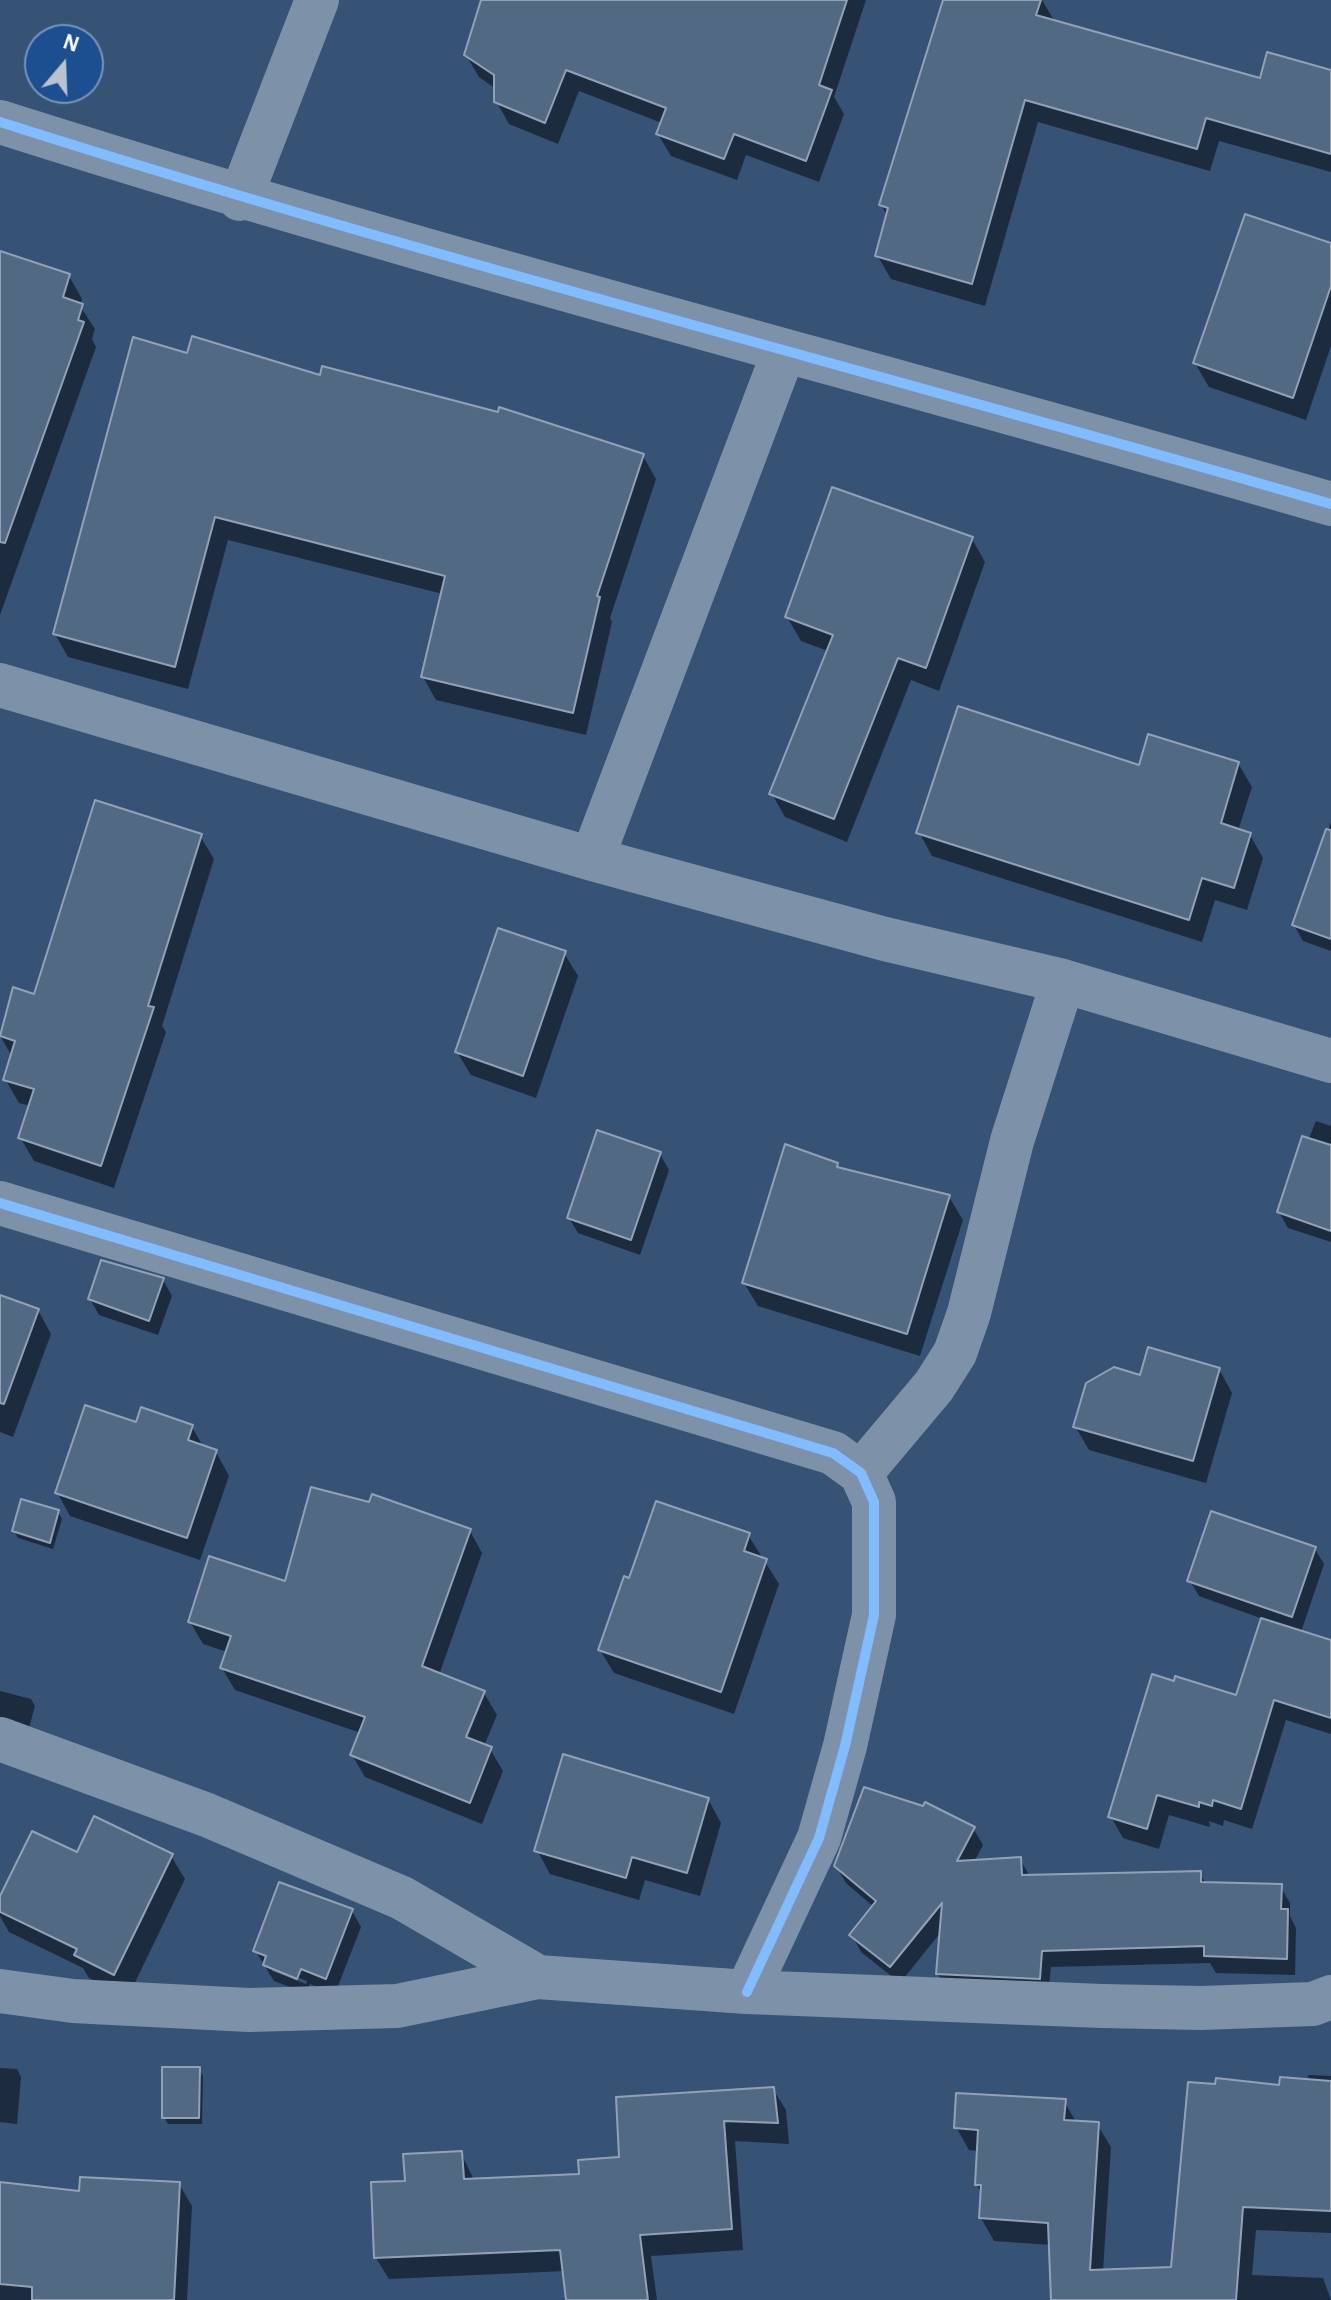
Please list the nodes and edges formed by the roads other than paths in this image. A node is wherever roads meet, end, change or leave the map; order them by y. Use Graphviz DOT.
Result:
graph roads {
  1 [pos="317,0"];
  2 [pos="0,122"];
  3 [pos="240,199"];
  4 [pos="784,351"];
  5 [pos="1331,504"];
  6 [pos="0,685"];
  7 [pos="592,859"];
  8 [pos="1063,981"];
  9 [pos="1331,1061"];
  10 [pos="0,1203"];
  11 [pos="861,1473"];
  12 [pos="0,1739"];
  13 [pos="538,1977"];
  14 [pos="0,1991"];
  15 [pos="747,1992"];
  16 [pos="1331,1997"];
  1 -- 3 [label="street"];
  2 -- 3 [label="street"];
  3 -- 4 [label="street"];
  4 -- 5 [label="street"];
  4 -- 7 [label="street"];
  6 -- 7 [label="street"];
  7 -- 8 [label="street"];
  8 -- 9 [label="street"];
  8 -- 11 [label="street"];
  10 -- 11 [label="street"];
  11 -- 15 [label="street"];
  12 -- 13 [label="street"];
  13 -- 14 [label="street"];
  13 -- 15 [label="street"];
  15 -- 16 [label="street"];
}
